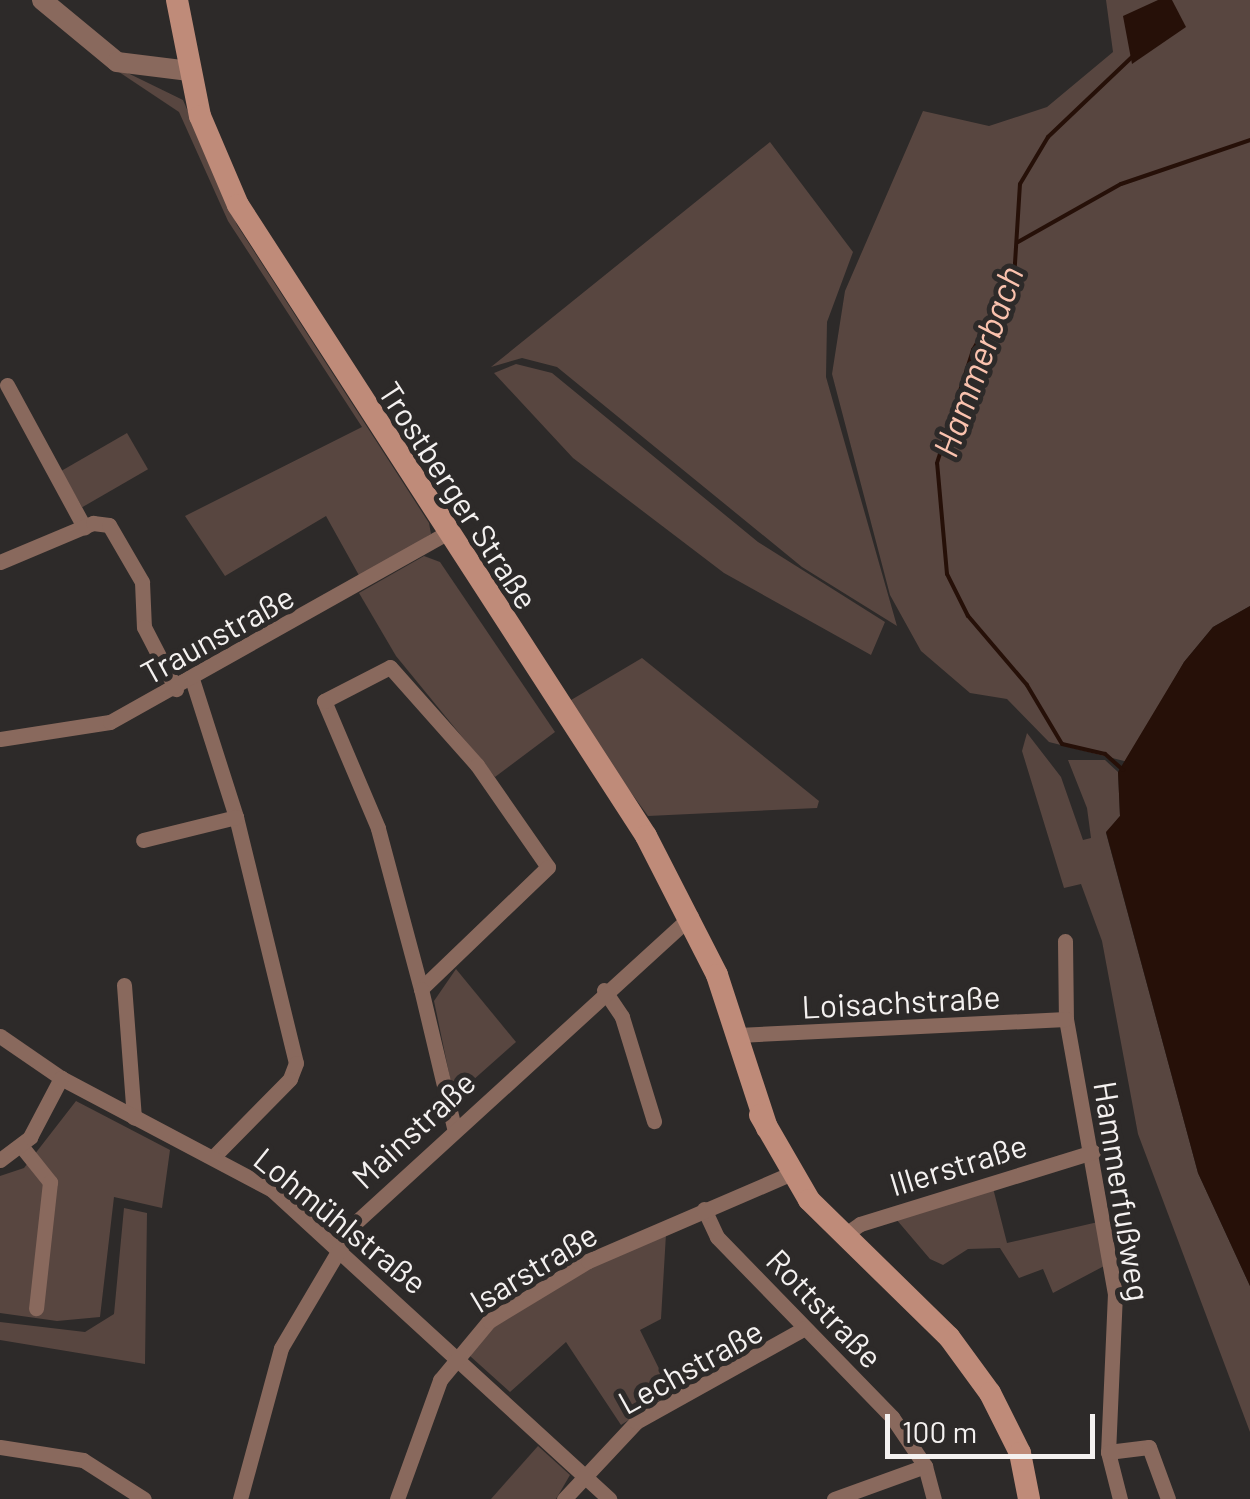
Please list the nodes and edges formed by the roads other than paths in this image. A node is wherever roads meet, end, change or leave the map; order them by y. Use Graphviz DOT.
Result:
graph roads {
  1 [pos="42,0"];
  2 [pos="177,0"];
  3 [pos="188,70"];
  4 [pos="6,385"];
  5 [pos="84,526"];
  6 [pos="445,534"];
  7 [pos="0,562"];
  8 [pos="192,680"];
  9 [pos="176,689"];
  10 [pos="0,739"];
  11 [pos="236,817"];
  12 [pos="143,840"];
  13 [pos="691,916"];
  14 [pos="1065,941"];
  15 [pos="124,985"];
  16 [pos="420,989"];
  17 [pos="604,990"];
  18 [pos="728,1007"];
  19 [pos="1066,1019"];
  20 [pos="0,1036"];
  21 [pos="738,1036"];
  22 [pos="61,1078"];
  23 [pos="134,1118"];
  24 [pos="654,1120"];
  25 [pos="454,1127"];
  26 [pos="767,1128"];
  27 [pos="22,1147"];
  28 [pos="1092,1152"];
  29 [pos="214,1156"];
  30 [pos="0,1160"];
  31 [pos="790,1174"];
  32 [pos="704,1209"];
  33 [pos="843,1236"];
  34 [pos="338,1246"];
  35 [pos="36,1308"];
  36 [pos="805,1328"];
  37 [pos="456,1354"];
  38 [pos="0,1448"];
  39 [pos="1108,1452"];
  40 [pos="925,1466"];
  41 [pos="583,1474"];
  42 [pos="144,1499"];
  43 [pos="240,1499"];
  44 [pos="396,1499"];
  45 [pos="564,1499"];
  46 [pos="609,1499"];
  47 [pos="834,1499"];
  48 [pos="934,1499"];
  49 [pos="1029,1499"];
  50 [pos="1120,1499"];
  51 [pos="1168,1499"];
  1 -- 3 [label="street"];
  2 -- 3 [label="main road, Trostberger Straße"];
  3 -- 6 [label="main road, Trostberger Straße"];
  4 -- 5 [label="street"];
  5 -- 7 [label="street"];
  5 -- 9 [label="street"];
  6 -- 8 [label="street, Traunstraße"];
  6 -- 13 [label="main road, Trostberger Straße"];
  8 -- 9 [label="street, Traunstraße"];
  8 -- 11 [label="street"];
  9 -- 10 [label="street, Traunstraße"];
  11 -- 12 [label="street"];
  11 -- 29 [label="street"];
  13 -- 17 [label="street, Mainstraße"];
  13 -- 18 [label="main road, Trostberger Straße"];
  14 -- 19 [label="street, Hammerfußweg"];
  15 -- 23 [label="street"];
  16 -- 16 [label="street"];
  16 -- 25 [label="street"];
  17 -- 24 [label="street"];
  17 -- 25 [label="street, Mainstraße"];
  18 -- 21 [label="main road, Trostberger Straße"];
  18 -- 26 [label="main road, Trostberger Straße"];
  19 -- 21 [label="street, Loisachstraße"];
  19 -- 28 [label="street, Hammerfußweg"];
  20 -- 22 [label="street, Lohmühlstraße"];
  21 -- 26 [label="main road, Trostberger Straße"];
  22 -- 23 [label="street, Lohmühlstraße"];
  22 -- 27 [label="street"];
  23 -- 29 [label="street, Lohmühlstraße"];
  25 -- 34 [label="street, Mainstraße"];
  26 -- 31 [label="main road, Trostberger Straße"];
  27 -- 30 [label="street"];
  27 -- 35 [label="street"];
  28 -- 33 [label="street, Illerstraße"];
  28 -- 39 [label="street, Hammerfußweg"];
  29 -- 34 [label="street, Lohmühlstraße"];
  31 -- 32 [label="street, Isarstraße"];
  31 -- 33 [label="main road, Trostberger Straße"];
  32 -- 36 [label="street, Rottstraße"];
  32 -- 37 [label="street, Isarstraße"];
  33 -- 49 [label="main road, Trostberger Straße"];
  34 -- 37 [label="street, Lohmühlstraße"];
  34 -- 43 [label="street, Mainstraße"];
  36 -- 40 [label="street, Rottstraße"];
  36 -- 41 [label="street, Lechstraße"];
  37 -- 41 [label="street, Lohmühlstraße"];
  37 -- 44 [label="street, Isarstraße"];
  38 -- 42 [label="street"];
  39 -- 50 [label="street, Hammerfußweg"];
  39 -- 51 [label="street"];
  40 -- 47 [label="street"];
  40 -- 48 [label="street, Rottstraße"];
  41 -- 45 [label="street, Lechstraße"];
  41 -- 46 [label="street, Lohmühlstraße"];
}
